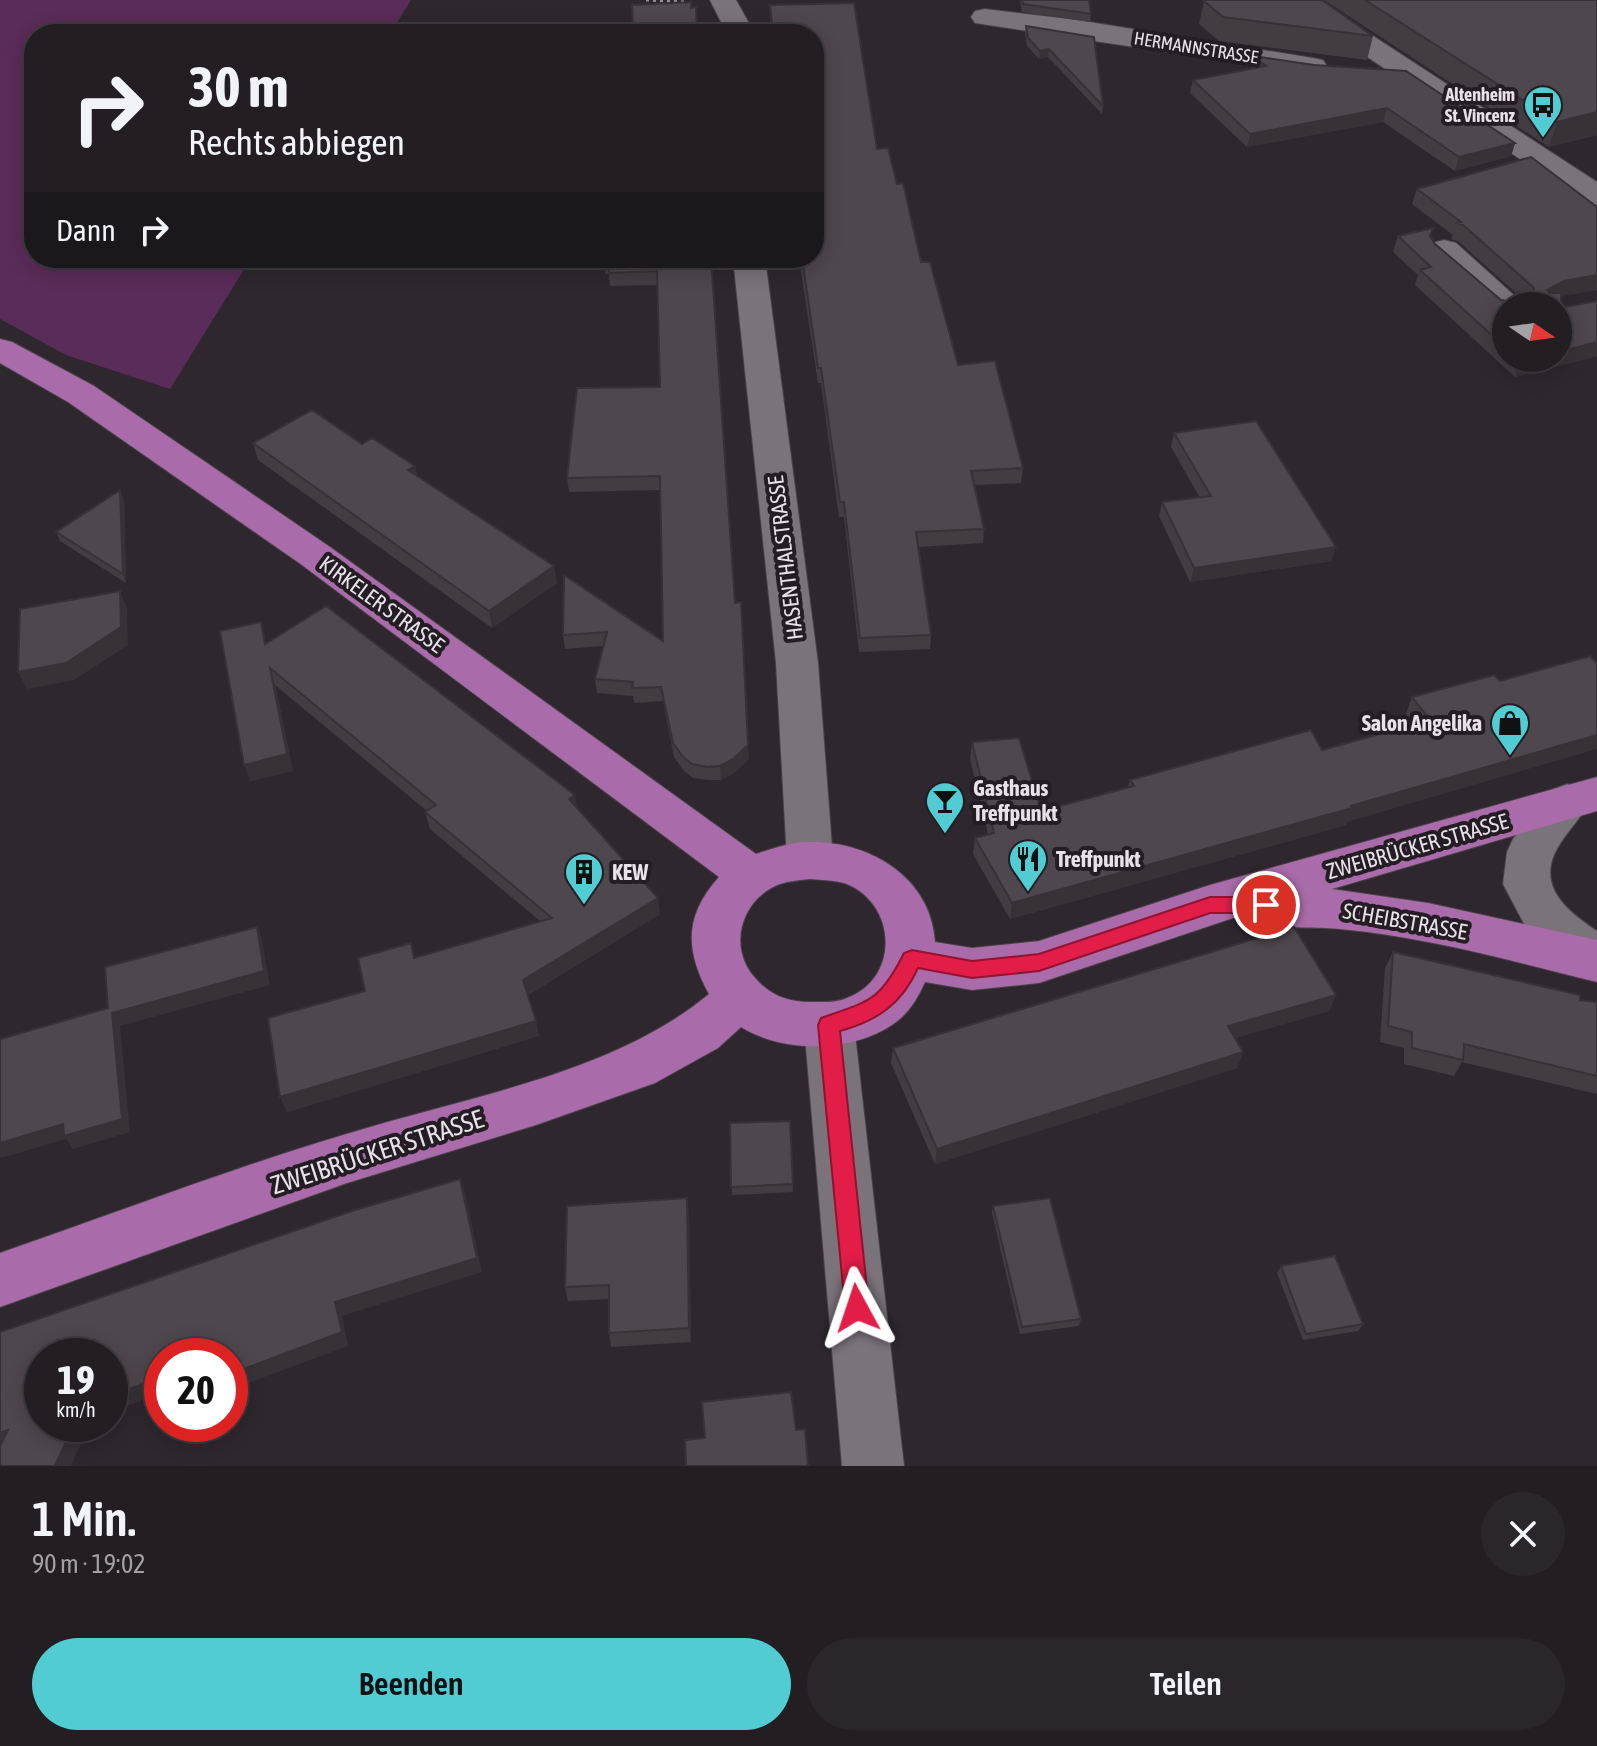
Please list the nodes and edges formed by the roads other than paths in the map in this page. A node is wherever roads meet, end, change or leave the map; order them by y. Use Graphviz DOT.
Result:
graph roads {
  1 [pos="723,0"];
  2 [pos="1300,0"];
  3 [pos="985,17"];
  4 [pos="736,24"];
  5 [pos="1334,69"];
  6 [pos="1363,72"];
  7 [pos="1407,72"];
  8 [pos="1597,196"];
  9 [pos="1444,250"];
  10 [pos="750,268"];
  11 [pos="1493,292"];
  12 [pos="0,349"];
  13 [pos="1582,798"];
  14 [pos="810,860"];
  15 [pos="752,877"];
  16 [pos="1210,905"];
  17 [pos="912,959"];
  18 [pos="1597,959"];
  19 [pos="739,998"];
  20 [pos="829,1025"];
  21 [pos="0,1280"];
  22 [pos="873,1466"];
  1 -- 4 [label="street"];
  2 -- 7 [label="street"];
  3 -- 5 [label="street, HERMANNSTRASSE"];
  6 -- 7 [label="street"];
  7 -- 8 [label="street"];
  9 -- 11 [label="street"];
  10 -- 14 [label="street, HASENTHALSTRASSE"];
  12 -- 15 [label="main road, KIRKELER STRASSE"];
  13 -- 16 [label="main road, ZWEIBRÜCKER STRASSE"];
  13 -- 18 [label="street, SCHEIBSTRASSE"];
  14 -- 15 [label="main road"];
  14 -- 17 [label="main road"];
  15 -- 19 [label="main road"];
  16 -- 17 [label="main road, ZWEIBRÜCKER STRASSE"];
  16 -- 18 [label="main road, SCHEIBSTRASSE"];
  17 -- 20 [label="main road"];
  19 -- 20 [label="main road"];
  19 -- 21 [label="main road, ZWEIBRÜCKER STRASSE"];
  20 -- 22 [label="street"];
}
